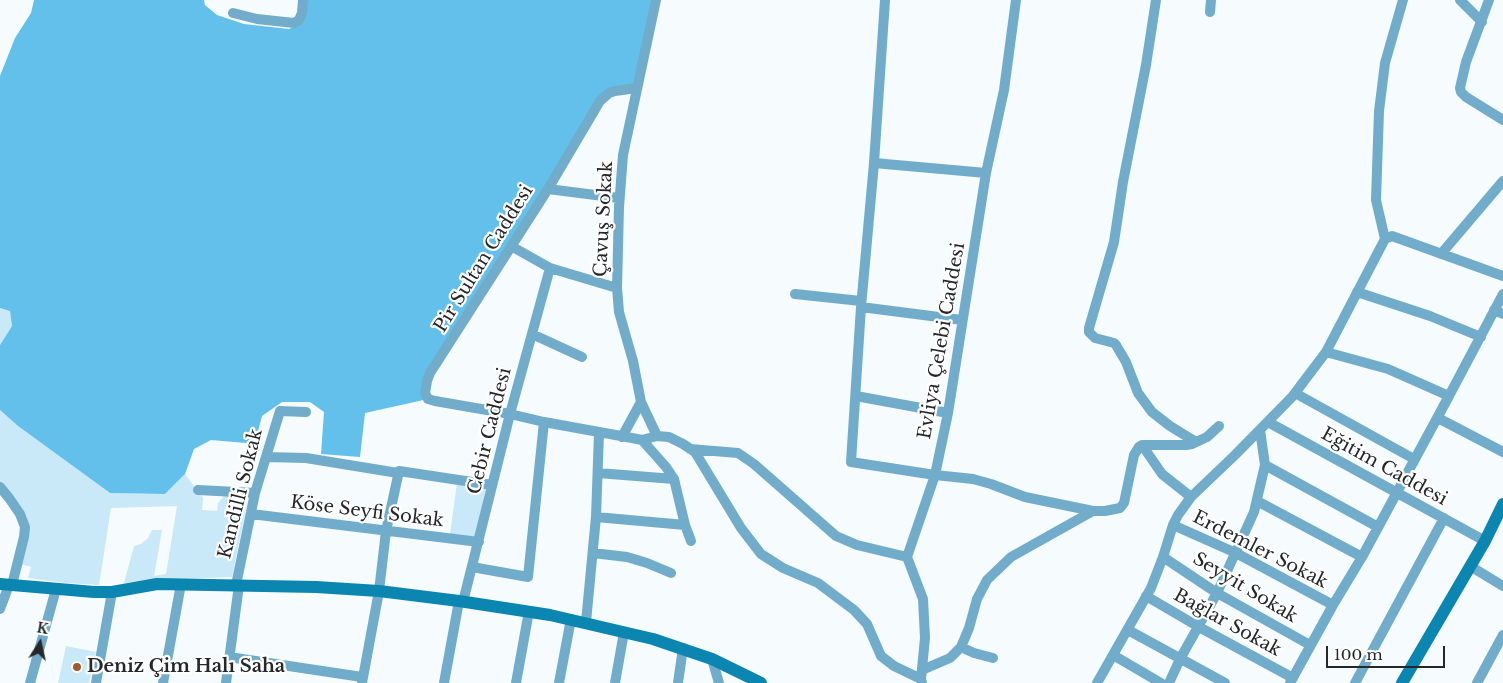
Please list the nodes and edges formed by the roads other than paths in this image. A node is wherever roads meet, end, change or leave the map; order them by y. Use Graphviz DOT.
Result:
graph roads {
  1 [pos="303,0"];
  2 [pos="656,0"];
  3 [pos="885,0"];
  4 [pos="1016,0"];
  5 [pos="1156,0"];
  6 [pos="1211,0"];
  7 [pos="1403,0"];
  8 [pos="1460,0"];
  9 [pos="1490,0"];
  10 [pos="1210,12"];
  11 [pos="233,13"];
  12 [pos="1482,22"];
  13 [pos="637,88"];
  14 [pos="1503,120"];
  15 [pos="874,163"];
  16 [pos="986,173"];
  17 [pos="1503,182"];
  18 [pos="548,189"];
  19 [pos="619,198"];
  20 [pos="1384,239"];
  21 [pos="511,246"];
  22 [pos="1441,254"];
  23 [pos="550,268"];
  24 [pos="1503,276"];
  25 [pos="617,288"];
  26 [pos="1356,292"];
  27 [pos="795,294"];
  28 [pos="1503,294"];
  29 [pos="861,304"];
  30 [pos="1498,312"];
  31 [pos="962,320"];
  32 [pos="532,334"];
  33 [pos="1481,337"];
  34 [pos="1326,352"];
  35 [pos="582,357"];
  36 [pos="1295,392"];
  37 [pos="856,396"];
  38 [pos="1449,396"];
  39 [pos="641,402"];
  40 [pos="306,412"];
  41 [pos="948,413"];
  42 [pos="510,414"];
  43 [pos="1438,418"];
  44 [pos="544,422"];
  45 [pos="1219,426"];
  46 [pos="1264,426"];
  47 [pos="599,433"];
  48 [pos="656,436"];
  49 [pos="622,437"];
  50 [pos="642,440"];
  51 [pos="1196,442"];
  52 [pos="1142,445"];
  53 [pos="690,449"];
  54 [pos="1503,452"];
  55 [pos="266,457"];
  56 [pos="1414,459"];
  57 [pos="1265,465"];
  58 [pos="398,472"];
  59 [pos="598,473"];
  60 [pos="936,475"];
  61 [pos="674,479"];
  62 [pos="492,484"];
  63 [pos="0,487"];
  64 [pos="198,490"];
  65 [pos="1397,492"];
  66 [pos="256,493"];
  67 [pos="1191,497"];
  68 [pos="1257,501"];
  69 [pos="1503,504"];
  70 [pos="1093,512"];
  71 [pos="251,514"];
  72 [pos="596,517"];
  73 [pos="1444,518"];
  74 [pos="685,525"];
  75 [pos="1173,525"];
  76 [pos="1378,527"];
  77 [pos="386,531"];
  78 [pos="691,541"];
  79 [pos="1485,541"];
  80 [pos="479,542"];
  81 [pos="593,553"];
  82 [pos="1236,553"];
  83 [pos="907,557"];
  84 [pos="1163,557"];
  85 [pos="1362,557"];
  86 [pos="1470,566"];
  87 [pos="472,567"];
  88 [pos="671,573"];
  89 [pos="180,584"];
  90 [pos="7,585"];
  91 [pos="237,585"];
  92 [pos="1503,586"];
  93 [pos="56,590"];
  94 [pos="379,591"];
  95 [pos="112,592"];
  96 [pos="1217,593"];
  97 [pos="1146,596"];
  98 [pos="461,601"];
  99 [pos="1333,605"];
  100 [pos="0,609"];
  101 [pos="529,611"];
  102 [pos="571,619"];
  103 [pos="586,622"];
  104 [pos="1199,627"];
  105 [pos="1128,630"];
  106 [pos="624,632"];
  107 [pos="1503,635"];
  108 [pos="1310,645"];
  109 [pos="960,647"];
  110 [pos="683,648"];
  111 [pos="1499,652"];
  112 [pos="1113,655"];
  113 [pos="229,657"];
  114 [pos="993,658"];
  115 [pos="1180,659"];
  116 [pos="712,660"];
  117 [pos="922,677"];
  118 [pos="362,680"];
  119 [pos="1291,681"];
  120 [pos="30,683"];
  121 [pos="96,683"];
  122 [pos="163,683"];
  123 [pos="226,683"];
  124 [pos="444,683"];
  125 [pos="516,683"];
  126 [pos="559,683"];
  127 [pos="615,683"];
  128 [pos="678,683"];
  129 [pos="720,683"];
  130 [pos="761,683"];
  131 [pos="1097,683"];
  132 [pos="1161,683"];
  133 [pos="1169,683"];
  134 [pos="1225,683"];
  135 [pos="1355,683"];
  136 [pos="1402,683"];
  137 [pos="1478,683"];
  1 -- 11 [label="street"];
  2 -- 13 [label="street, Çavuş Sokak"];
  3 -- 15 [label="street"];
  4 -- 16 [label="street, Evliya Çelebi Caddesi"];
  5 -- 51 [label="street"];
  6 -- 10 [label="street"];
  7 -- 20 [label="street"];
  8 -- 12 [label="street"];
  9 -- 12 [label="street"];
  12 -- 14 [label="street"];
  13 -- 18 [label="street, Pir Sultan Caddesi"];
  13 -- 19 [label="street, Çavuş Sokak"];
  15 -- 16 [label="street"];
  15 -- 29 [label="street"];
  16 -- 31 [label="street, Evliya Çelebi Caddesi"];
  17 -- 22 [label="street"];
  18 -- 19 [label="street"];
  18 -- 21 [label="street, Pir Sultan Caddesi"];
  19 -- 25 [label="street, Çavuş Sokak"];
  20 -- 22 [label="street"];
  20 -- 26 [label="street"];
  21 -- 23 [label="street"];
  21 -- 42 [label="street, Pir Sultan Caddesi"];
  22 -- 24 [label="street"];
  23 -- 25 [label="street"];
  23 -- 32 [label="street, Cebir Caddesi"];
  25 -- 39 [label="street, Çavuş Sokak"];
  26 -- 33 [label="street"];
  26 -- 34 [label="street"];
  27 -- 29 [label="street"];
  28 -- 30 [label="street"];
  29 -- 31 [label="street"];
  29 -- 37 [label="street"];
  30 -- 33 [label="street"];
  31 -- 41 [label="street, Evliya Çelebi Caddesi"];
  32 -- 35 [label="street"];
  32 -- 42 [label="street, Cebir Caddesi"];
  33 -- 38 [label="street"];
  34 -- 36 [label="street"];
  34 -- 38 [label="street"];
  36 -- 46 [label="street"];
  36 -- 56 [label="street"];
  37 -- 41 [label="street"];
  37 -- 60 [label="street"];
  38 -- 43 [label="street"];
  39 -- 48 [label="street, Çavuş Sokak"];
  39 -- 49 [label="street"];
  40 -- 55 [label="street, Kandilli Sokak"];
  41 -- 60 [label="street, Evliya Çelebi Caddesi"];
  42 -- 44 [label="street"];
  42 -- 62 [label="street, Cebir Caddesi"];
  43 -- 54 [label="street"];
  43 -- 56 [label="street"];
  44 -- 47 [label="street"];
  44 -- 87 [label="street"];
  45 -- 51 [label="street"];
  46 -- 57 [label="street"];
  46 -- 65 [label="street, Eğitim Caddesi"];
  46 -- 67 [label="street"];
  47 -- 49 [label="street"];
  47 -- 59 [label="street"];
  48 -- 50 [label="street"];
  48 -- 53 [label="street"];
  49 -- 50 [label="street"];
  50 -- 61 [label="street"];
  51 -- 52 [label="street"];
  52 -- 67 [label="street"];
  52 -- 70 [label="street"];
  53 -- 83 [label="street"];
  53 -- 117 [label="street"];
  55 -- 58 [label="street"];
  55 -- 66 [label="street, Kandilli Sokak"];
  56 -- 65 [label="street"];
  57 -- 68 [label="street"];
  57 -- 76 [label="street"];
  58 -- 62 [label="street"];
  58 -- 77 [label="street"];
  59 -- 61 [label="street"];
  59 -- 72 [label="street"];
  60 -- 70 [label="street"];
  60 -- 83 [label="street, Evliya Çelebi Caddesi"];
  61 -- 74 [label="street"];
  62 -- 80 [label="street, Cebir Caddesi"];
  63 -- 90 [label="street"];
  64 -- 66 [label="street"];
  65 -- 73 [label="street, Eğitim Caddesi"];
  65 -- 76 [label="street"];
  66 -- 71 [label="street, Kandilli Sokak"];
  67 -- 75 [label="street"];
  68 -- 82 [label="street"];
  68 -- 85 [label="street"];
  69 -- 79 [label="street"];
  70 -- 109 [label="street"];
  71 -- 77 [label="street, Köse Seyfi Sokak"];
  71 -- 91 [label="street, Kandilli Sokak"];
  72 -- 74 [label="street"];
  72 -- 81 [label="street"];
  73 -- 79 [label="street, Eğitim Caddesi"];
  73 -- 135 [label="street"];
  74 -- 78 [label="street"];
  75 -- 82 [label="street, Erdemler Sokak"];
  75 -- 84 [label="street"];
  76 -- 85 [label="street"];
  77 -- 80 [label="street, Köse Seyfi Sokak"];
  77 -- 94 [label="street"];
  79 -- 86 [label="street"];
  80 -- 87 [label="street, Cebir Caddesi"];
  81 -- 88 [label="street"];
  81 -- 103 [label="street"];
  82 -- 96 [label="street"];
  82 -- 99 [label="street, Erdemler Sokak"];
  83 -- 117 [label="street"];
  84 -- 96 [label="street, Seyyit Sokak"];
  84 -- 97 [label="street"];
  85 -- 99 [label="street"];
  86 -- 92 [label="street"];
  86 -- 136 [label="street"];
  87 -- 98 [label="street, Cebir Caddesi"];
  89 -- 91 [label="street"];
  89 -- 95 [label="street"];
  89 -- 122 [label="street"];
  90 -- 93 [label="street"];
  90 -- 100 [label="street"];
  91 -- 94 [label="street"];
  91 -- 113 [label="street, Kandilli Sokak"];
  93 -- 95 [label="street"];
  93 -- 120 [label="street"];
  94 -- 98 [label="street"];
  94 -- 118 [label="street"];
  95 -- 121 [label="street"];
  96 -- 104 [label="street"];
  96 -- 108 [label="street, Seyyit Sokak"];
  97 -- 104 [label="street, Bağlar Sokak"];
  97 -- 105 [label="street"];
  98 -- 101 [label="street"];
  98 -- 124 [label="street, Cebir Caddesi"];
  99 -- 108 [label="street"];
  101 -- 102 [label="street"];
  101 -- 125 [label="street"];
  102 -- 103 [label="street"];
  102 -- 126 [label="street"];
  103 -- 106 [label="street"];
  104 -- 115 [label="street"];
  104 -- 119 [label="street, Bağlar Sokak"];
  105 -- 112 [label="street"];
  105 -- 115 [label="street"];
  106 -- 110 [label="street"];
  106 -- 127 [label="street"];
  107 -- 111 [label="street"];
  108 -- 119 [label="street"];
  109 -- 114 [label="street"];
  109 -- 117 [label="street"];
  110 -- 116 [label="street"];
  110 -- 128 [label="street"];
  111 -- 137 [label="street"];
  112 -- 131 [label="street"];
  112 -- 132 [label="street"];
  113 -- 118 [label="street"];
  113 -- 123 [label="street, Kandilli Sokak"];
  115 -- 133 [label="street"];
  115 -- 134 [label="street"];
  116 -- 129 [label="street"];
  116 -- 130 [label="street"];
}
